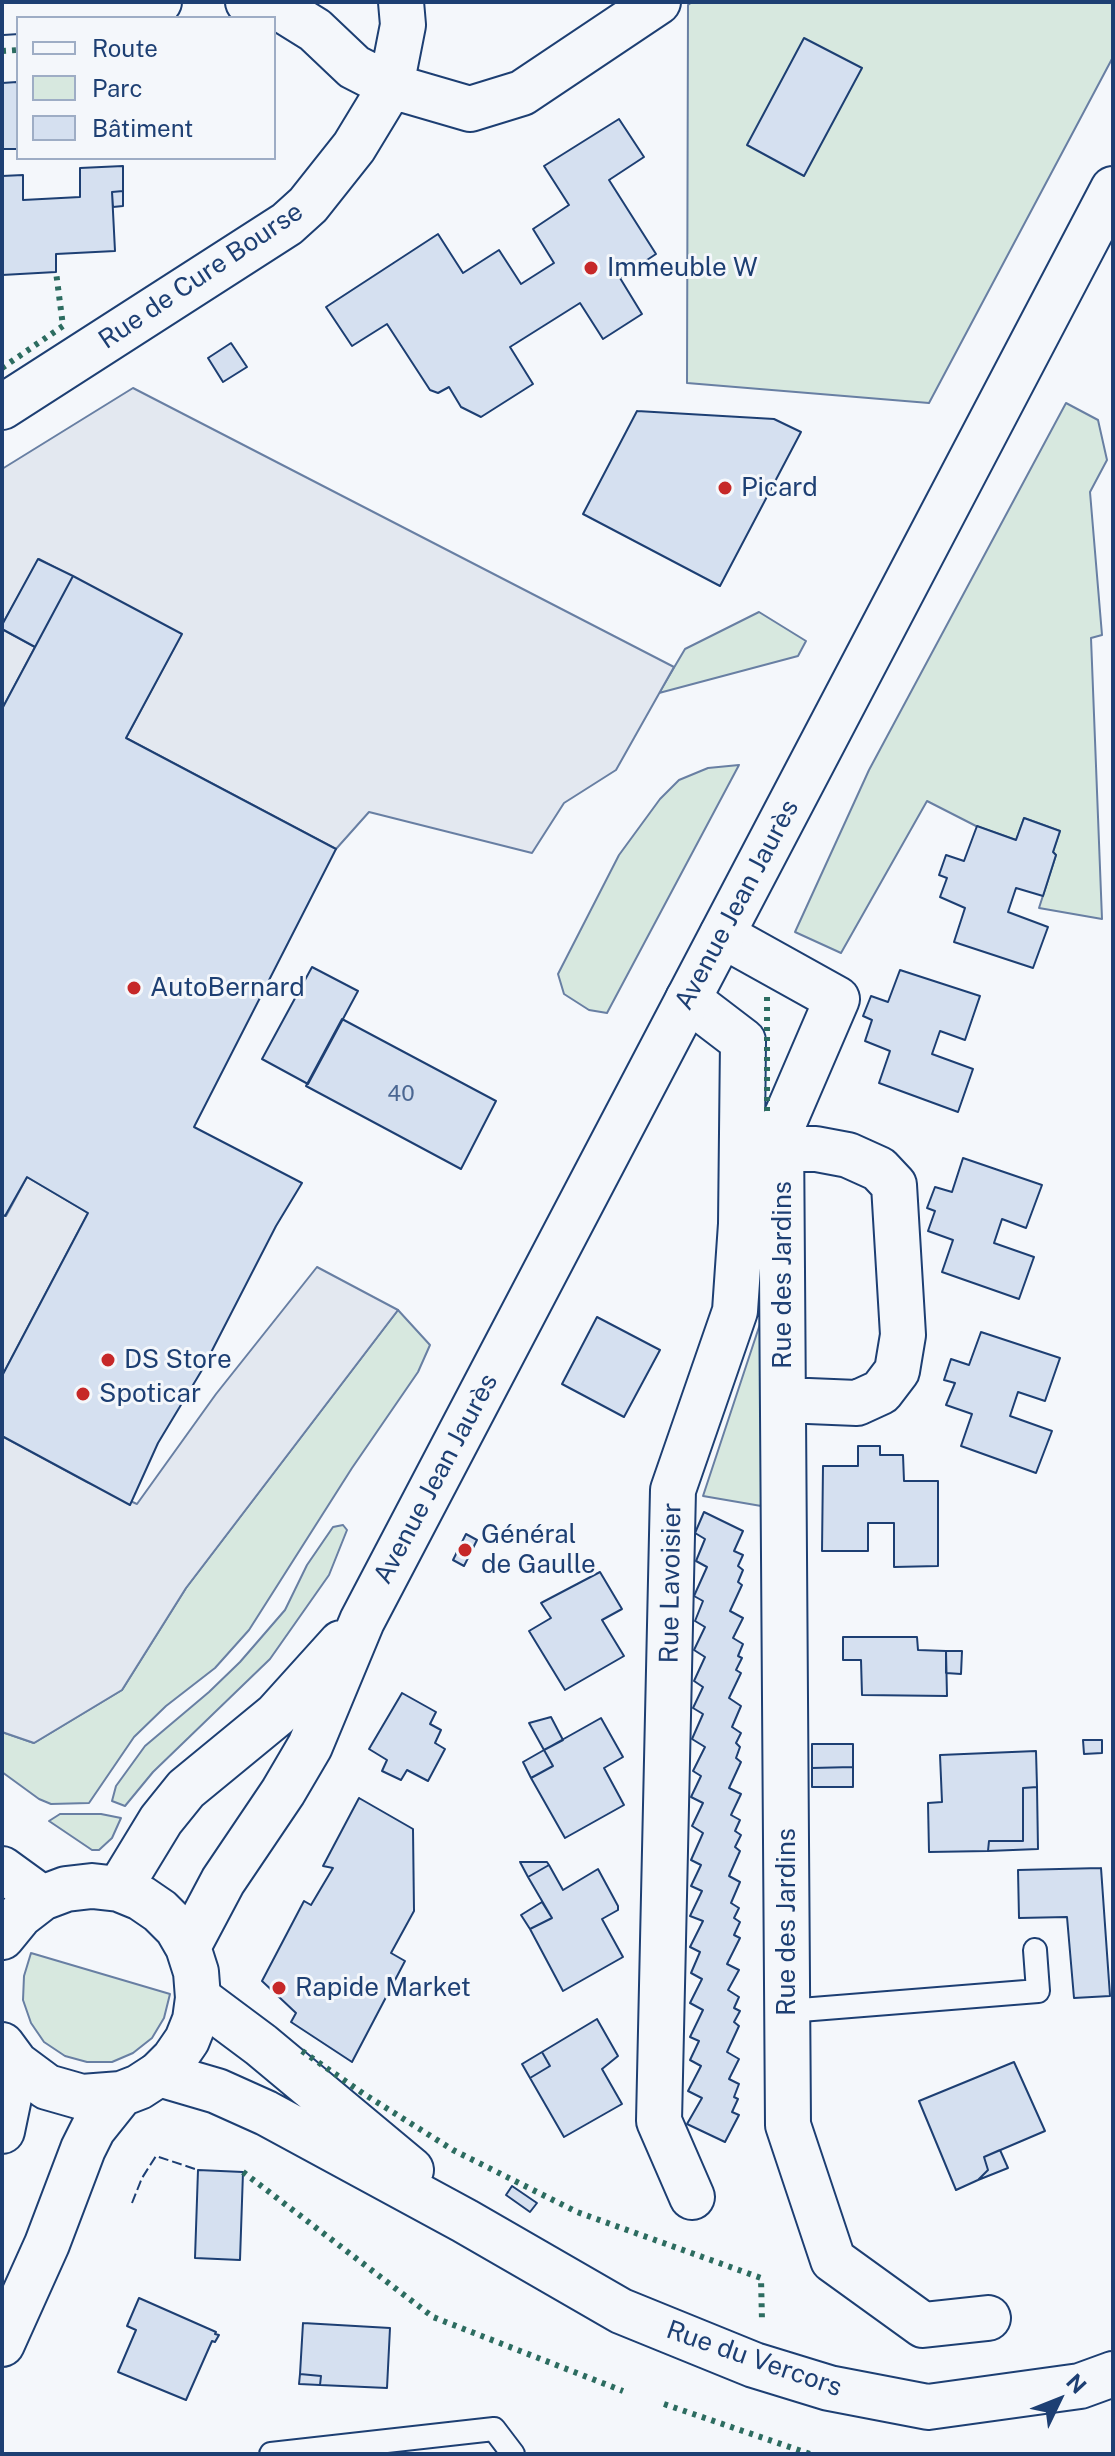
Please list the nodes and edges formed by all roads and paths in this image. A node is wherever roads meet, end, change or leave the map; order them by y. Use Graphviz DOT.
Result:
graph roads {
  1 [pos="159,2"];
  2 [pos="248,2"];
  3 [pos="401,2"];
  4 [pos="658,2"];
  5 [pos="2,12"];
  6 [pos="391,86"];
  7 [pos="1113,189"];
  8 [pos="2,407"];
  9 [pos="722,935"];
  10 [pos="688,999"];
  11 [pos="782,1149"];
  12 [pos="784,1400"];
  13 [pos="362,1621"];
  14 [pos="2,1869"];
  15 [pos="119,1889"];
  16 [pos="42,1898"];
  17 [pos="2,1937"];
  18 [pos="188,1947"];
  19 [pos="1035,1950"];
  20 [pos="198,1998"];
  21 [pos="788,2011"];
  22 [pos="9,2055"];
  23 [pos="159,2074"];
  24 [pos="121,2094"];
  25 [pos="2,2131"];
  26 [pos="692,2197"];
  27 [pos="465,2221"];
  28 [pos="988,2318"];
  29 [pos="2,2344"];
  30 [pos="1113,2374"];
  31 [pos="271,2454"];
  32 [pos="513,2454"];
  1 -- 5 [label="street"];
  2 -- 6 [label="street"];
  3 -- 6 [label="street"];
  4 -- 6 [label="street"];
  6 -- 8 [label="street, Rue de Cure Bourse"];
  7 -- 9 [label="street, Avenue Jean Jaurès"];
  9 -- 10 [label="street, Avenue Jean Jaurès"];
  9 -- 11 [label="street, Rue des Jardins"];
  10 -- 13 [label="street, Avenue Jean Jaurès"];
  10 -- 26 [label="street, Rue Lavoisier"];
  11 -- 12 [label="street, Rue des Jardins"];
  11 -- 12 [label="street, Rue des Jardins"];
  12 -- 21 [label="street, Rue des Jardins"];
  13 -- 15 [label="street, Avenue Jean Jaurès"];
  13 -- 18 [label="street, Avenue Jean Jaurès"];
  14 -- 16 [label="street"];
  15 -- 16 [label="street"];
  15 -- 18 [label="street"];
  16 -- 17 [label="street"];
  18 -- 20 [label="street"];
  19 -- 21 [label="lane"];
  20 -- 23 [label="street"];
  20 -- 27 [label="street, Rue du Vercors"];
  21 -- 28 [label="street, Rue des Jardins"];
  22 -- 24 [label="street"];
  22 -- 25 [label="street"];
  23 -- 24 [label="street"];
  23 -- 27 [label="street, Rue du Vercors"];
  24 -- 29 [label="street"];
  27 -- 30 [label="street, Rue du Vercors"];
  31 -- 32 [label="lane"];
}
